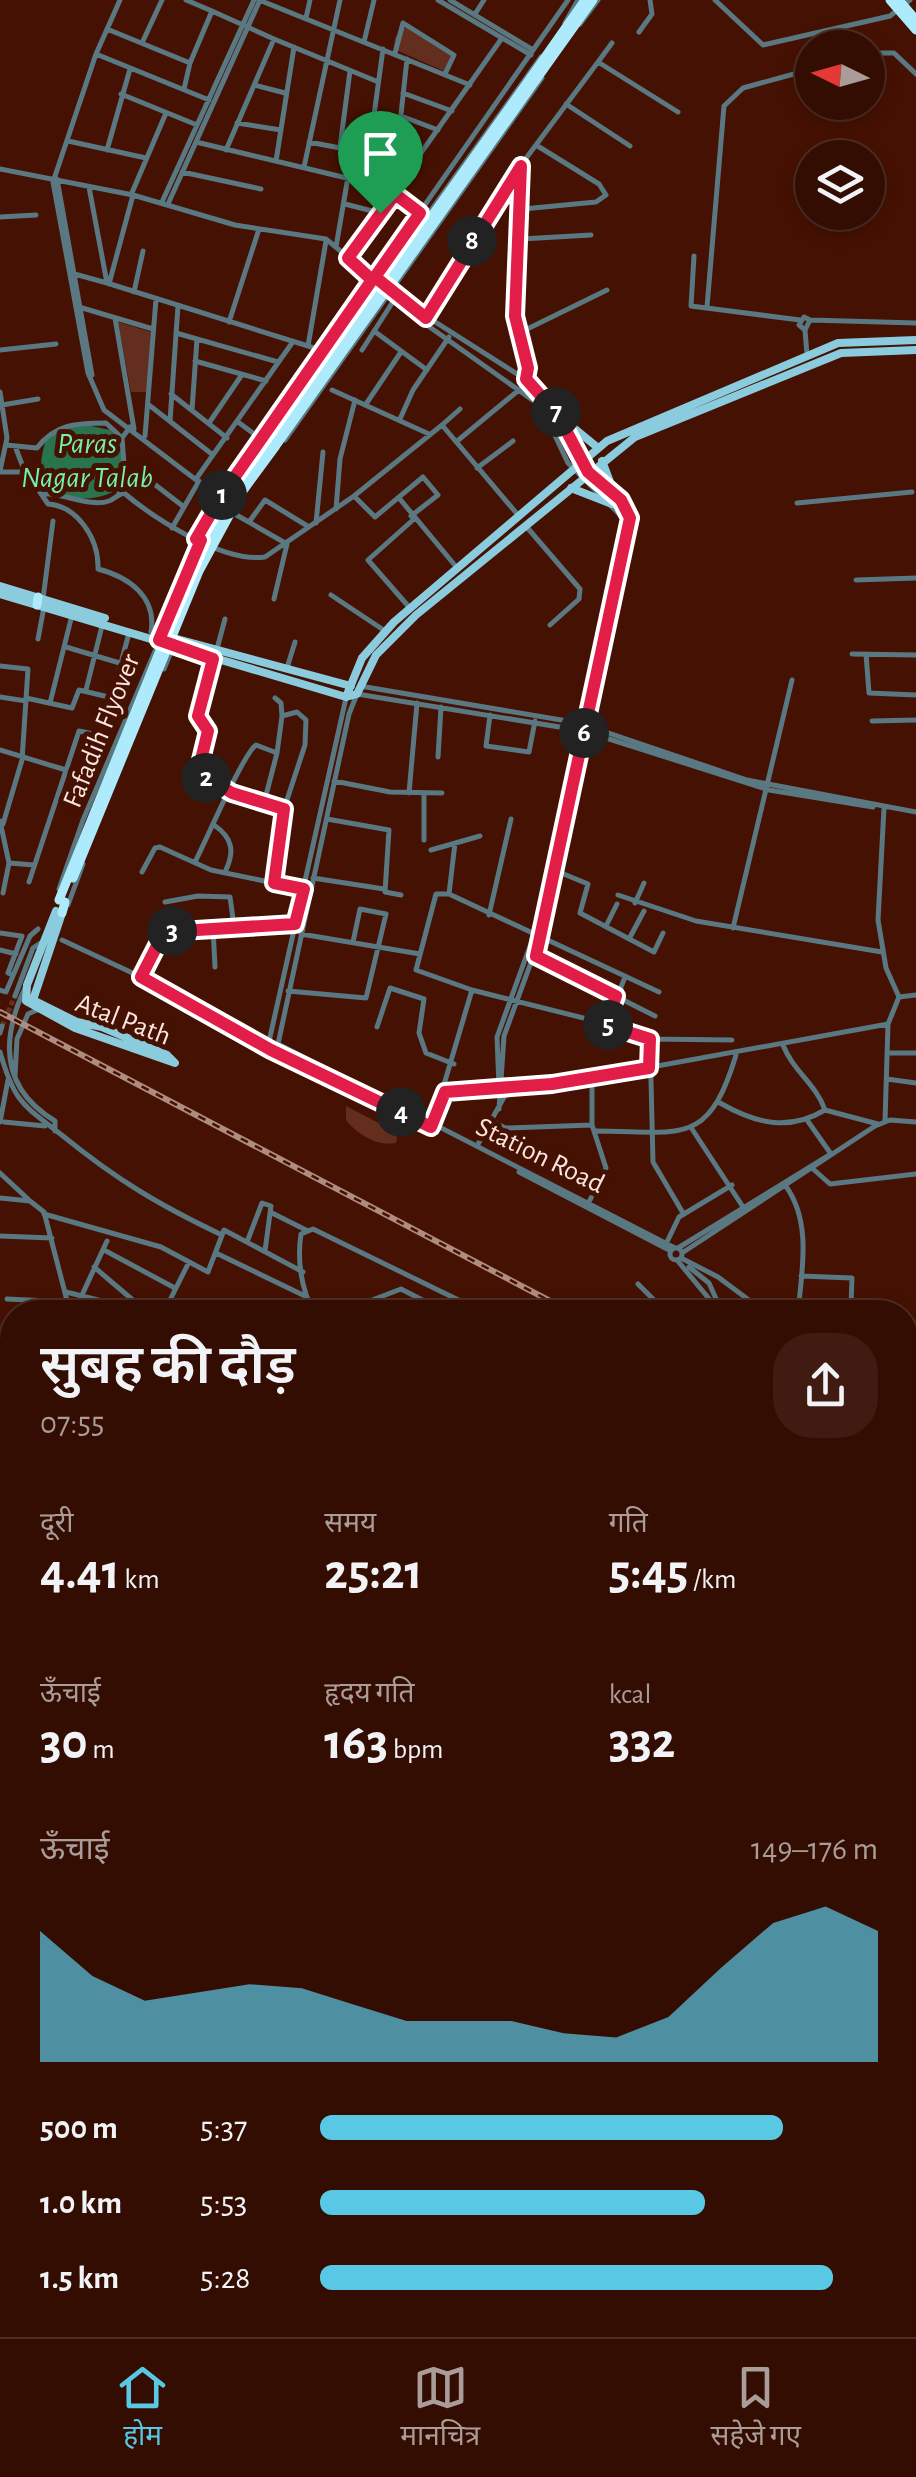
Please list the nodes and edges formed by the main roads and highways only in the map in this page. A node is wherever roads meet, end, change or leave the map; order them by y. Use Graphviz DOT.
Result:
graph roads {
  1 [pos="581,0"];
  2 [pos="596,0"];
  3 [pos="890,0"];
  4 [pos="903,4"];
  5 [pos="577,16"];
  6 [pos="916,20"];
  7 [pos="916,30"];
  8 [pos="916,340"];
  9 [pos="916,350"];
  10 [pos="558,415"];
  11 [pos="598,448"];
  12 [pos="602,461"];
  13 [pos="258,464"];
  14 [pos="582,473"];
  15 [pos="571,488"];
  16 [pos="240,490"];
  17 [pos="522,521"];
  18 [pos="0,586"];
  19 [pos="0,594"];
  20 [pos="40,602"];
  21 [pos="160,637"];
  22 [pos="214,655"];
  23 [pos="348,686"];
  24 [pos="359,690"];
  25 [pos="346,698"];
  26 [pos="60,907"];
  1 -- 5 [label="highway"];
  2 -- 5 [label="highway"];
  3 -- 4 [label="highway"];
  4 -- 6 [label="highway"];
  4 -- 7 [label="highway"];
  5 -- 13 [label="highway, bridge"];
  8 -- 11 [label="main road"];
  9 -- 12 [label="main road"];
  10 -- 11 [label="main road"];
  11 -- 14 [label="main road"];
  12 -- 14 [label="main road"];
  12 -- 15 [label="main road"];
  13 -- 16 [label="highway, Fafadih Flyover"];
  13 -- 16 [label="highway, Fafadih Flyover"];
  14 -- 15 [label="main road"];
  14 -- 17 [label="main road"];
  15 -- 17 [label="main road"];
  16 -- 26 [label="highway, Fafadih Flyover, bridge"];
  17 -- 23 [label="main road"];
  17 -- 24 [label="main road"];
  18 -- 20 [label="main road"];
  19 -- 20 [label="main road"];
  20 -- 21 [label="main road"];
  20 -- 21 [label="main road"];
  21 -- 22 [label="main road"];
  22 -- 23 [label="main road"];
  22 -- 25 [label="main road"];
  23 -- 24 [label="main road"];
  23 -- 25 [label="main road"];
  24 -- 25 [label="main road"];
  26 -- 26 [label="main road, Atal Path"];
}
